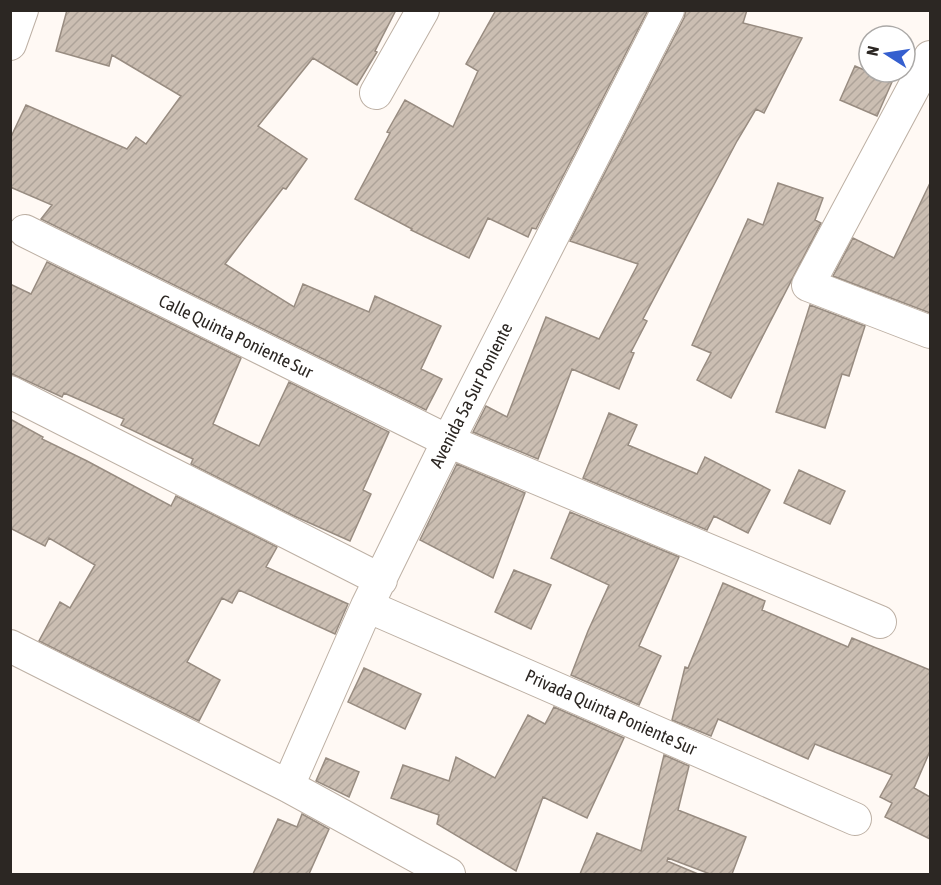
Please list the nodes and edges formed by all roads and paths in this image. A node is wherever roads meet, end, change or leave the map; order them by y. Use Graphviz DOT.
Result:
graph roads {
  1 [pos="22,10"];
  2 [pos="423,10"];
  3 [pos="668,10"];
  4 [pos="10,44"];
  5 [pos="930,57"];
  6 [pos="376,93"];
  7 [pos="25,231"];
  8 [pos="930,332"];
  9 [pos="10,392"];
  10 [pos="448,441"];
  11 [pos="374,593"];
  12 [pos="880,622"];
  13 [pos="10,646"];
  14 [pos="288,786"];
  15 [pos="855,819"];
  16 [pos="449,874"];
  1 -- 4 [label="street"];
  2 -- 6 [label="street"];
  3 -- 10 [label="street, Avenida 5a Sur Poniente"];
  5 -- 8 [label="street"];
  7 -- 10 [label="street, Calle Quinta Poniente Sur"];
  9 -- 11 [label="street"];
  10 -- 11 [label="street, Avenida 5a Sur Poniente"];
  10 -- 12 [label="street"];
  11 -- 14 [label="street, Avenida 5a Sur Poniente"];
  11 -- 15 [label="street, Privada Quinta Poniente Sur"];
  13 -- 14 [label="street"];
  14 -- 16 [label="street"];
}
